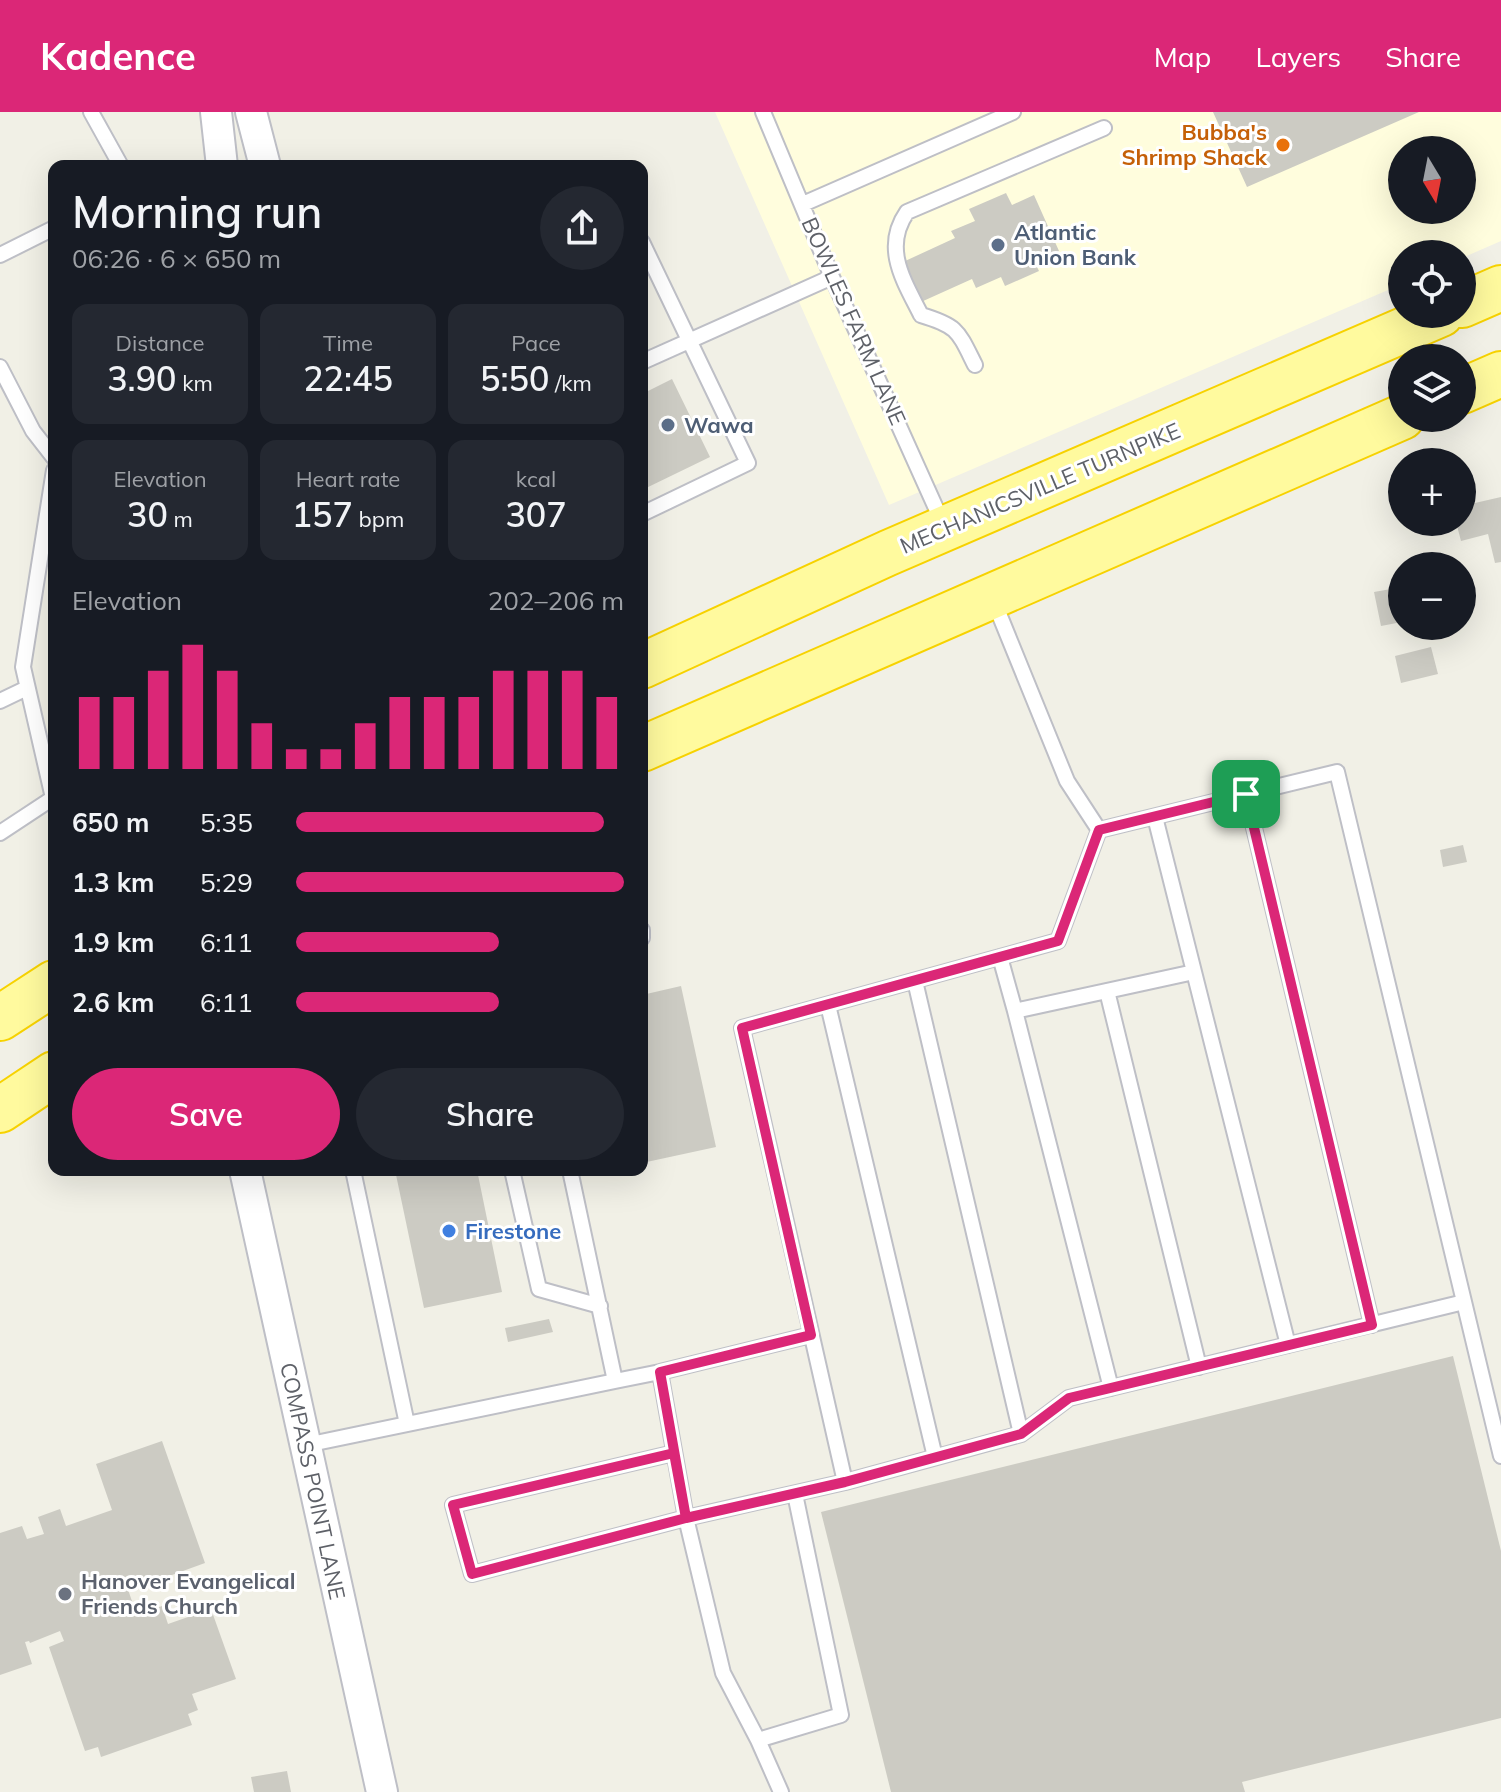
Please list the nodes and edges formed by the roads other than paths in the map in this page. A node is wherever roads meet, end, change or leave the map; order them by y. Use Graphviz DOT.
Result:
graph roads {
  1 [pos="91,112"];
  2 [pos="216,112"];
  3 [pos="251,112"];
  4 [pos="763,112"];
  5 [pos="1013,112"];
  6 [pos="1104,128"];
  7 [pos="118,160"];
  8 [pos="221,160"];
  9 [pos="263,160"];
  10 [pos="803,204"];
  11 [pos="48,231"];
  12 [pos="0,255"];
  13 [pos="648,255"];
  14 [pos="832,277"];
  15 [pos="1501,288"];
  16 [pos="1476,299"];
  17 [pos="1409,328"];
  18 [pos="689,340"];
  19 [pos="648,359"];
  20 [pos="975,365"];
  21 [pos="0,367"];
  22 [pos="1501,374"];
  23 [pos="1476,385"];
  24 [pos="1388,423"];
  25 [pos="48,450"];
  26 [pos="48,507"];
  27 [pos="648,511"];
  28 [pos="945,530"];
  29 [pos="991,594"];
  30 [pos="648,663"];
  31 [pos="27,688"];
  32 [pos="0,701"];
  33 [pos="648,746"];
  34 [pos="48,777"];
  35 [pos="1246,794"];
  36 [pos="48,801"];
  37 [pos="1155,817"];
  38 [pos="1099,830"];
  39 [pos="0,833"];
  40 [pos="1000,957"];
  41 [pos="1194,972"];
  42 [pos="915,981"];
  43 [pos="48,987"];
  44 [pos="1107,991"];
  45 [pos="828,1005"];
  46 [pos="1015,1011"];
  47 [pos="0,1018"];
  48 [pos="48,1078"];
  49 [pos="0,1110"];
  50 [pos="246,1176"];
  51 [pos="354,1176"];
  52 [pos="513,1176"];
  53 [pos="571,1176"];
  54 [pos="1464,1302"];
  55 [pos="600,1306"];
  56 [pos="1372,1325"];
  57 [pos="811,1335"];
  58 [pos="1288,1345"];
  59 [pos="1199,1367"];
  60 [pos="660,1372"];
  61 [pos="615,1381"];
  62 [pos="1111,1388"];
  63 [pos="407,1424"];
  64 [pos="1021,1434"];
  65 [pos="306,1445"];
  66 [pos="674,1453"];
  67 [pos="1501,1456"];
  68 [pos="935,1457"];
  69 [pos="845,1482"];
  70 [pos="795,1494"];
  71 [pos="686,1518"];
  72 [pos="758,1740"];
  73 [pos="382,1792"];
  74 [pos="781,1792"];
  1 -- 7 [label="lane"];
  2 -- 8 [label="street"];
  3 -- 9 [label="street"];
  4 -- 10 [label="lane, BOWLES FARM LANE"];
  5 -- 10 [label="lane"];
  6 -- 20 [label="lane"];
  10 -- 14 [label="lane, BOWLES FARM LANE"];
  11 -- 12 [label="lane"];
  13 -- 18 [label="lane"];
  14 -- 18 [label="lane"];
  14 -- 28 [label="lane, BOWLES FARM LANE"];
  15 -- 16 [label="highway"];
  17 -- 28 [label="highway, MECHANICSVILLE TURNPIKE"];
  18 -- 19 [label="lane"];
  18 -- 27 [label="lane"];
  21 -- 25 [label="lane"];
  22 -- 23 [label="highway"];
  24 -- 29 [label="highway"];
  26 -- 31 [label="lane"];
  28 -- 30 [label="highway, MECHANICSVILLE TURNPIKE"];
  29 -- 33 [label="highway"];
  29 -- 38 [label="lane"];
  31 -- 32 [label="lane"];
  31 -- 34 [label="lane"];
  35 -- 37 [label="lane"];
  35 -- 54 [label="lane"];
  35 -- 56 [label="lane"];
  36 -- 39 [label="lane"];
  37 -- 38 [label="lane"];
  37 -- 41 [label="lane"];
  38 -- 40 [label="lane"];
  40 -- 42 [label="lane"];
  40 -- 46 [label="lane"];
  41 -- 44 [label="lane"];
  41 -- 58 [label="lane"];
  42 -- 45 [label="lane"];
  42 -- 64 [label="lane"];
  43 -- 47 [label="highway"];
  44 -- 46 [label="lane"];
  44 -- 59 [label="lane"];
  45 -- 57 [label="lane"];
  45 -- 68 [label="lane"];
  46 -- 62 [label="lane"];
  48 -- 49 [label="highway"];
  50 -- 65 [label="street, COMPASS POINT LANE"];
  51 -- 63 [label="lane"];
  52 -- 55 [label="lane"];
  53 -- 55 [label="lane"];
  54 -- 56 [label="lane"];
  54 -- 67 [label="lane"];
  55 -- 61 [label="lane"];
  56 -- 58 [label="lane"];
  57 -- 60 [label="lane"];
  57 -- 69 [label="lane"];
  58 -- 59 [label="lane"];
  59 -- 62 [label="lane"];
  60 -- 61 [label="lane"];
  60 -- 66 [label="lane"];
  61 -- 63 [label="lane"];
  62 -- 64 [label="lane"];
  63 -- 65 [label="lane"];
  64 -- 68 [label="lane"];
  65 -- 73 [label="street, COMPASS POINT LANE"];
  66 -- 71 [label="lane"];
  66 -- 71 [label="lane"];
  68 -- 69 [label="lane"];
  69 -- 70 [label="lane"];
  70 -- 71 [label="lane"];
  70 -- 72 [label="lane"];
  71 -- 72 [label="lane"];
  72 -- 74 [label="lane"];
}
